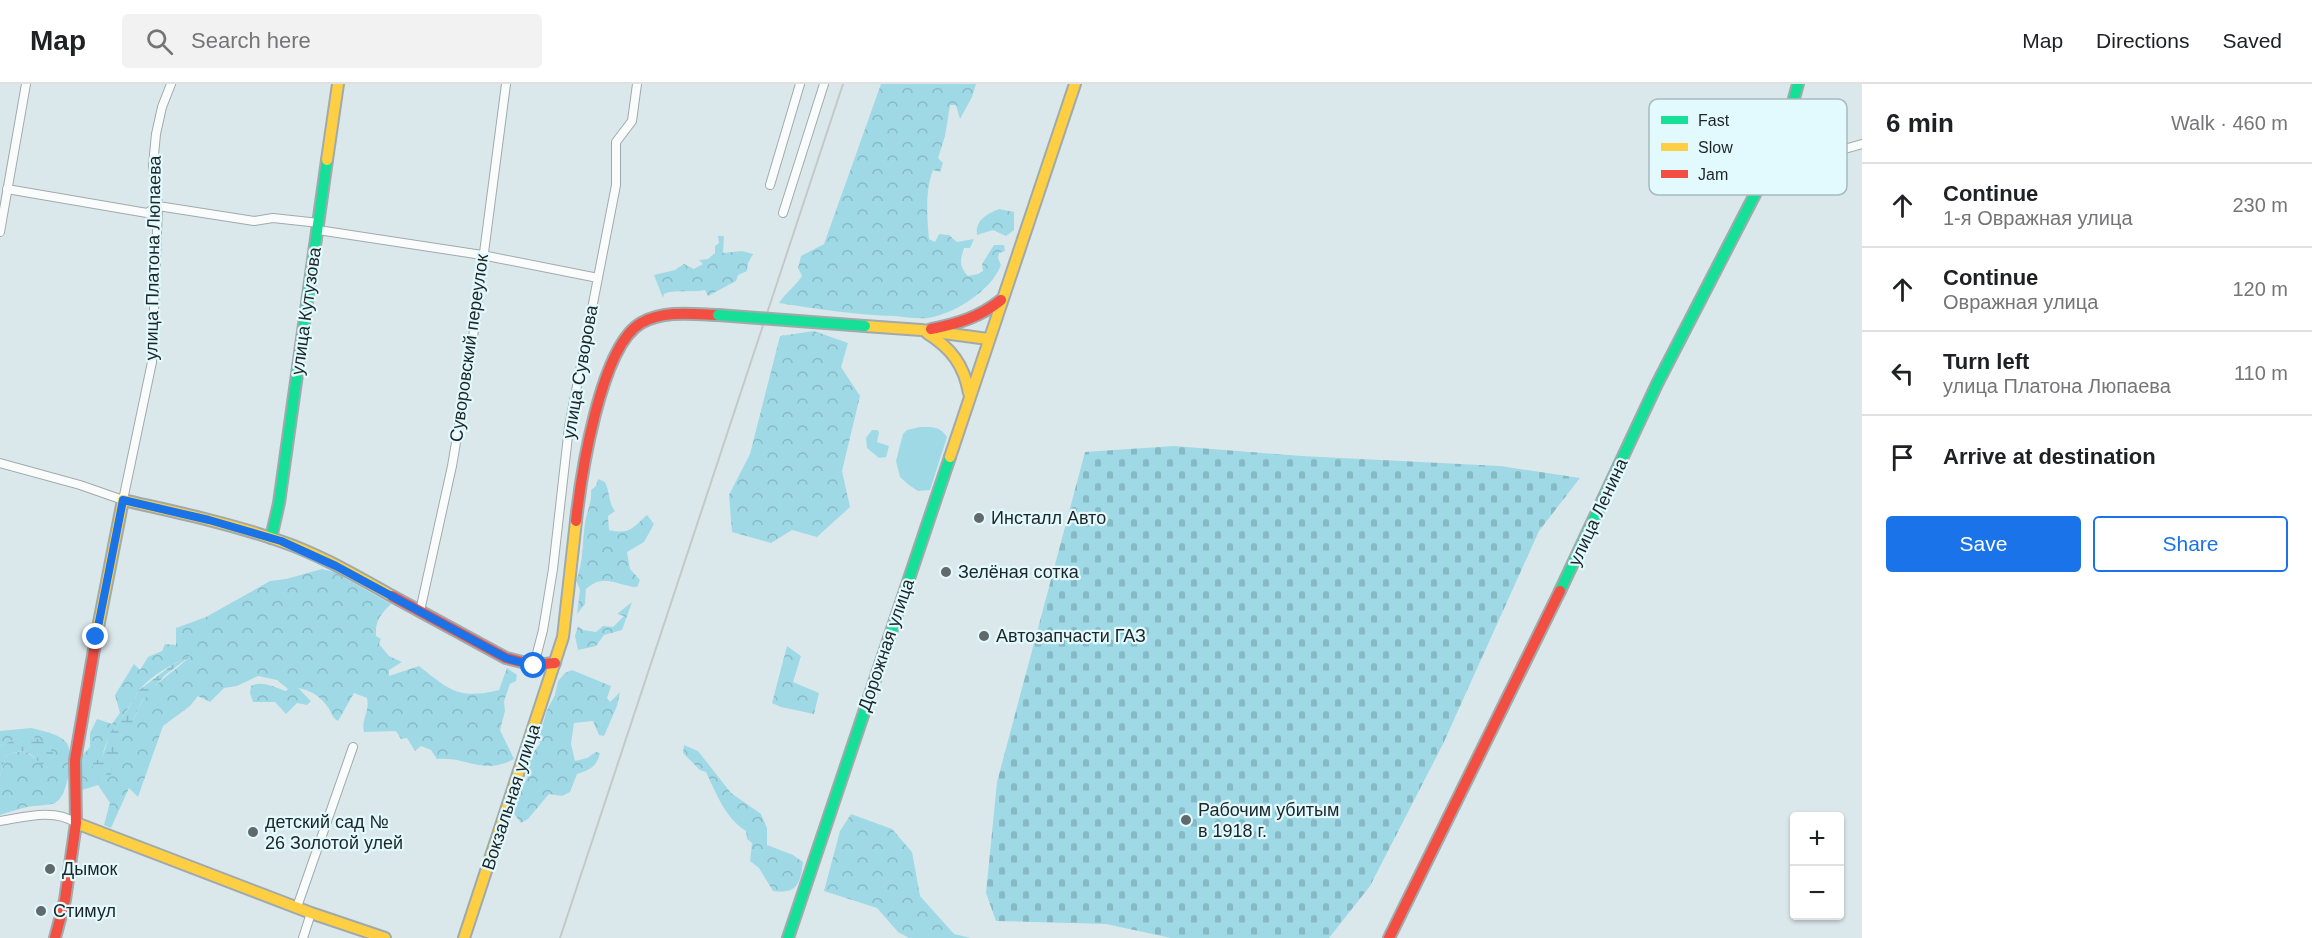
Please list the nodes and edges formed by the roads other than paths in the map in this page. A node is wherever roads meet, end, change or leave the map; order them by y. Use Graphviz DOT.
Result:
graph roads {
  1 [pos="26,84"];
  2 [pos="171,84"];
  3 [pos="338,84"];
  4 [pos="506,84"];
  5 [pos="637,84"];
  6 [pos="800,84"];
  7 [pos="824,84"];
  8 [pos="1075,84"];
  9 [pos="1797,84"];
  10 [pos="1794,99"];
  11 [pos="1862,144"];
  12 [pos="1847,148"];
  13 [pos="770,185"];
  14 [pos="8,189"];
  15 [pos="1756,195"];
  16 [pos="158,206"];
  17 [pos="783,213"];
  18 [pos="1,219"];
  19 [pos="318,226"];
  20 [pos="0,232"];
  21 [pos="482,255"];
  22 [pos="598,278"];
  23 [pos="1001,299"];
  24 [pos="921,330"];
  25 [pos="988,339"];
  26 [pos="969,397"];
  27 [pos="0,464"];
  28 [pos="123,500"];
  29 [pos="271,538"];
  30 [pos="420,611"];
  31 [pos="555,660"];
  32 [pos="534,666"];
  33 [pos="353,747"];
  34 [pos="0,821"];
  35 [pos="76,823"];
  36 [pos="297,907"];
  37 [pos="311,913"];
  38 [pos="56,938"];
  39 [pos="303,938"];
  40 [pos="385,938"];
  41 [pos="464,938"];
  42 [pos="788,938"];
  43 [pos="1389,938"];
  1 -- 14 [label="street"];
  2 -- 16 [label="street, улица Платона Люпаева"];
  3 -- 19 [label="street, улица Кутузова"];
  4 -- 21 [label="street, Суворовский переулок"];
  5 -- 22 [label="street, улица Суворова"];
  6 -- 13 [label="street"];
  7 -- 17 [label="street"];
  8 -- 23 [label="street, Дорожная улица"];
  9 -- 10 [label="street, улица Ленина"];
  11 -- 12 [label="street"];
  14 -- 16 [label="street"];
  14 -- 18 [label="street"];
  15 -- 43 [label="street, улица Ленина"];
  16 -- 19 [label="street"];
  16 -- 28 [label="street, улица Платона Люпаева"];
  18 -- 20 [label="street"];
  19 -- 21 [label="street"];
  19 -- 29 [label="street, улица Кутузова"];
  21 -- 22 [label="street"];
  21 -- 30 [label="street, Суворовский переулок"];
  22 -- 32 [label="street, улица Суворова"];
  23 -- 24 [label="street"];
  23 -- 25 [label="street, Дорожная улица"];
  24 -- 25 [label="street"];
  24 -- 26 [label="street"];
  24 -- 31 [label="street, Вокзальная улица, bridge"];
  25 -- 26 [label="street, Дорожная улица"];
  26 -- 42 [label="street, Дорожная улица"];
  27 -- 28 [label="street"];
  28 -- 29 [label="street"];
  28 -- 35 [label="street, улица Платона Люпаева"];
  29 -- 30 [label="street"];
  30 -- 32 [label="street"];
  31 -- 32 [label="street"];
  31 -- 41 [label="street, Вокзальная улица"];
  33 -- 36 [label="street"];
  34 -- 35 [label="street"];
  35 -- 36 [label="street"];
  35 -- 38 [label="street, улица Платона Люпаева"];
  36 -- 37 [label="street"];
  37 -- 39 [label="street"];
  37 -- 40 [label="street"];
}
